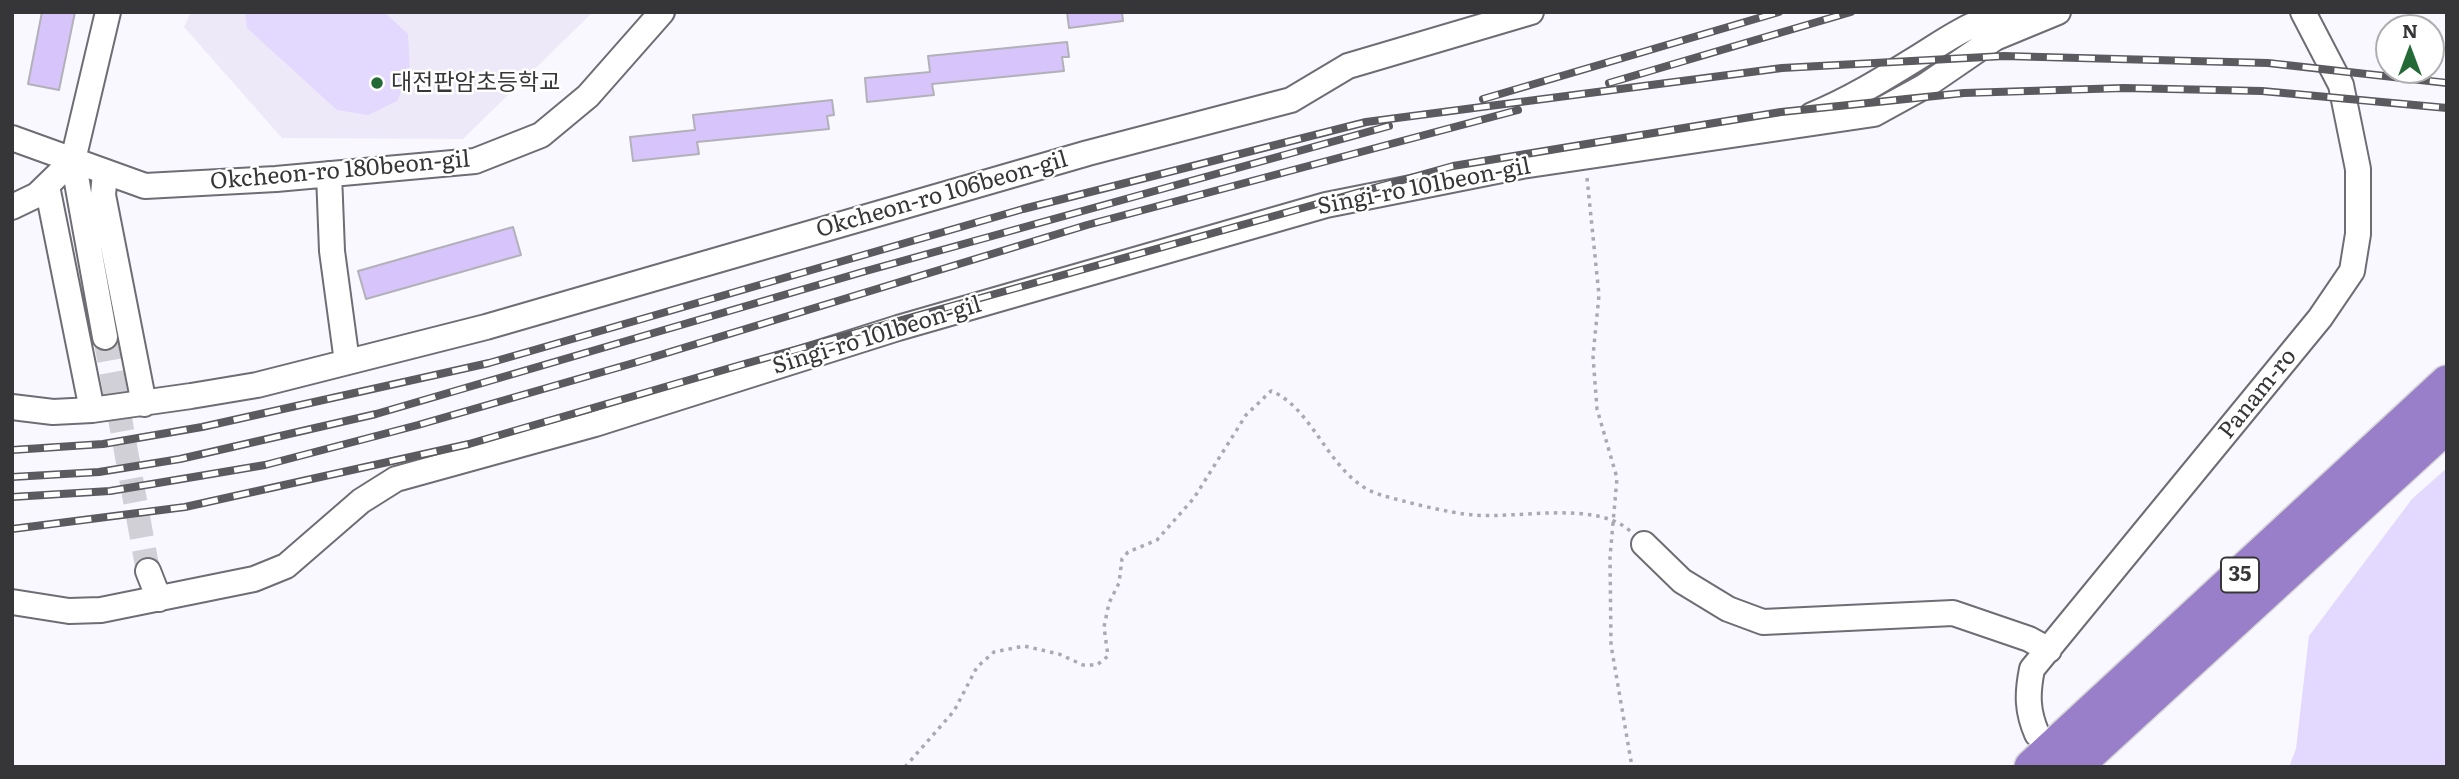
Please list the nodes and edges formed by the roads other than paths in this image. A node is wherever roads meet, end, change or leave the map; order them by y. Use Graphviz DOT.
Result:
graph roads {
  1 [pos="108,12"];
  2 [pos="662,12"];
  3 [pos="1531,12"];
  4 [pos="2020,12"];
  5 [pos="2058,12"];
  6 [pos="2303,12"];
  7 [pos="1774,126"];
  8 [pos="12,138"];
  9 [pos="73,160"];
  10 [pos="105,172"];
  11 [pos="329,174"];
  12 [pos="47,186"];
  13 [pos="12,207"];
  14 [pos="105,337"];
  15 [pos="347,362"];
  16 [pos="2447,383"];
  17 [pos="144,404"];
  18 [pos="12,407"];
  19 [pos="92,410"];
  20 [pos="2447,425"];
  21 [pos="1644,544"];
  22 [pos="148,570"];
  23 [pos="159,599"];
  24 [pos="12,602"];
  25 [pos="2049,650"];
  26 [pos="2035,750"];
  27 [pos="2074,767"];
  1 -- 9 [label="street"];
  2 -- 11 [label="street, Okcheon-ro 180beon-gil"];
  3 -- 15 [label="street, Okcheon-ro 106beon-gil"];
  4 -- 7 [label="street"];
  5 -- 7 [label="street"];
  6 -- 25 [label="street, Panam-ro"];
  7 -- 23 [label="street, Singi-ro 101beon-gil"];
  8 -- 9 [label="street, Okcheon-ro 180beon-gil"];
  9 -- 10 [label="street, Okcheon-ro 180beon-gil"];
  9 -- 12 [label="street"];
  9 -- 14 [label="street"];
  10 -- 11 [label="street, Okcheon-ro 180beon-gil"];
  10 -- 17 [label="street"];
  11 -- 15 [label="street"];
  12 -- 13 [label="street"];
  12 -- 19 [label="street"];
  15 -- 17 [label="street, Okcheon-ro 106beon-gil"];
  16 -- 26 [label="highway, 35"];
  17 -- 19 [label="street, Okcheon-ro 106beon-gil"];
  18 -- 19 [label="street, Okcheon-ro 106beon-gil"];
  20 -- 27 [label="highway, 35"];
  21 -- 25 [label="street"];
  22 -- 23 [label="street"];
  23 -- 24 [label="street, Singi-ro 101beon-gil"];
  25 -- 26 [label="street, Panam-ro"];
}
